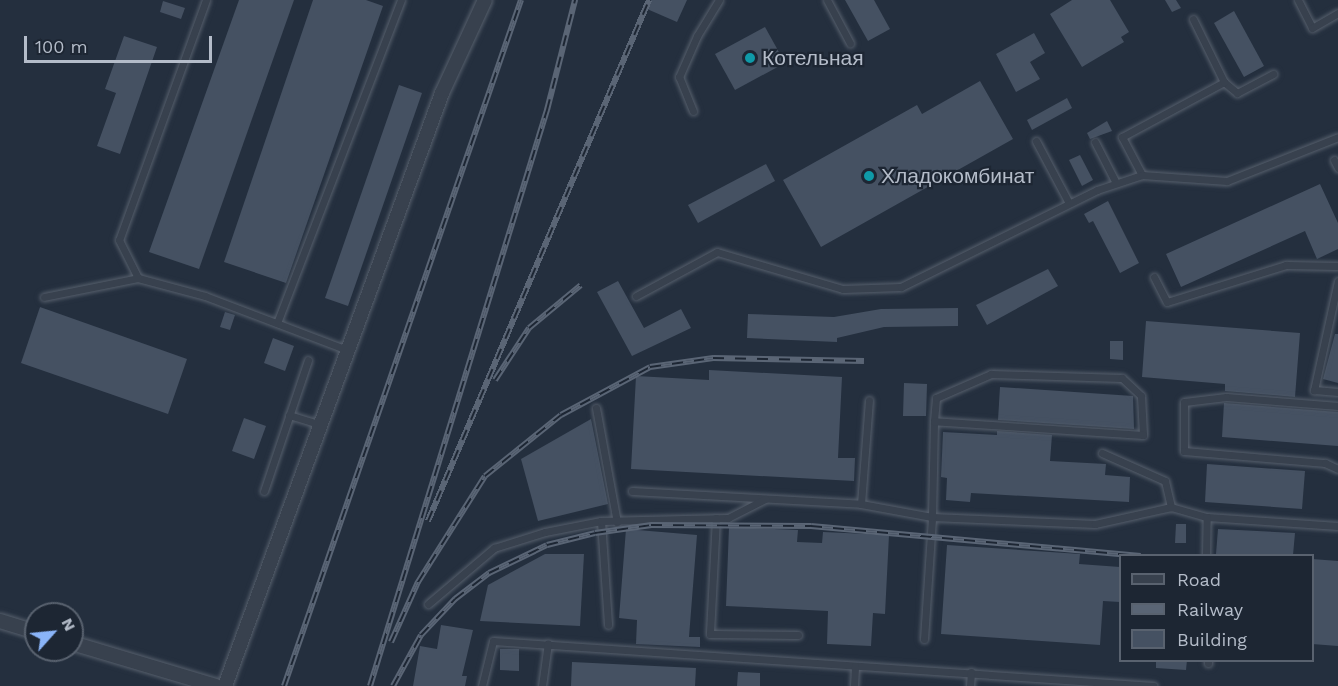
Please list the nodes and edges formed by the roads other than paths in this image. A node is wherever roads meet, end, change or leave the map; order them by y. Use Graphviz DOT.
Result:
graph roads {
  1 [pos="206,0"];
  2 [pos="400,0"];
  3 [pos="485,0"];
  4 [pos="719,0"];
  5 [pos="827,0"];
  6 [pos="1298,0"];
  7 [pos="1338,13"];
  8 [pos="1193,19"];
  9 [pos="850,43"];
  10 [pos="1273,74"];
  11 [pos="1224,82"];
  12 [pos="693,111"];
  13 [pos="1338,137"];
  14 [pos="1036,141"];
  15 [pos="1095,142"];
  16 [pos="1334,160"];
  17 [pos="1338,168"];
  18 [pos="1142,175"];
  19 [pos="1116,183"];
  20 [pos="1069,204"];
  21 [pos="1338,266"];
  22 [pos="1154,277"];
  23 [pos="138,278"];
  24 [pos="1338,281"];
  25 [pos="636,296"];
  26 [pos="44,297"];
  27 [pos="277,323"];
  28 [pos="350,351"];
  29 [pos="308,360"];
  30 [pos="1338,392"];
  31 [pos="869,400"];
  32 [pos="1338,406"];
  33 [pos="596,408"];
  34 [pos="289,415"];
  35 [pos="934,421"];
  36 [pos="318,424"];
  37 [pos="1102,453"];
  38 [pos="1338,469"];
  39 [pos="264,490"];
  40 [pos="632,491"];
  41 [pos="766,499"];
  42 [pos="861,504"];
  43 [pos="1171,507"];
  44 [pos="1207,517"];
  45 [pos="716,518"];
  46 [pos="932,518"];
  47 [pos="602,521"];
  48 [pos="617,522"];
  49 [pos="1338,526"];
  50 [pos="1206,554"];
  51 [pos="428,604"];
  52 [pos="0,621"];
  53 [pos="608,625"];
  54 [pos="24,628"];
  55 [pos="798,635"];
  56 [pos="924,639"];
  57 [pos="549,644"];
  58 [pos="84,647"];
  59 [pos="855,666"];
  60 [pos="971,672"];
  61 [pos="216,686"];
  62 [pos="225,686"];
  63 [pos="482,686"];
  64 [pos="542,686"];
  65 [pos="854,686"];
  66 [pos="970,686"];
  67 [pos="1153,686"];
  1 -- 23 [label="lane"];
  2 -- 27 [label="lane"];
  3 -- 28 [label="street"];
  4 -- 12 [label="lane"];
  5 -- 9 [label="lane"];
  6 -- 7 [label="lane"];
  8 -- 11 [label="lane"];
  10 -- 11 [label="lane"];
  11 -- 18 [label="lane"];
  13 -- 18 [label="lane"];
  14 -- 20 [label="lane"];
  15 -- 19 [label="lane"];
  16 -- 17 [label="lane"];
  18 -- 19 [label="lane"];
  19 -- 20 [label="lane"];
  20 -- 25 [label="lane"];
  21 -- 22 [label="lane"];
  23 -- 26 [label="lane"];
  23 -- 27 [label="lane"];
  24 -- 30 [label="lane"];
  27 -- 28 [label="lane"];
  28 -- 36 [label="street"];
  29 -- 34 [label="lane"];
  31 -- 42 [label="lane"];
  32 -- 38 [label="lane"];
  33 -- 48 [label="lane"];
  34 -- 36 [label="lane"];
  34 -- 39 [label="lane"];
  35 -- 35 [label="lane"];
  35 -- 46 [label="lane"];
  36 -- 62 [label="street"];
  37 -- 43 [label="lane"];
  40 -- 41 [label="lane"];
  41 -- 42 [label="lane"];
  41 -- 45 [label="lane"];
  42 -- 46 [label="lane"];
  43 -- 44 [label="lane"];
  43 -- 46 [label="lane"];
  44 -- 49 [label="lane"];
  44 -- 50 [label="lane"];
  45 -- 48 [label="lane"];
  45 -- 55 [label="lane"];
  46 -- 56 [label="lane"];
  47 -- 48 [label="lane"];
  47 -- 51 [label="lane"];
  47 -- 53 [label="lane"];
  52 -- 54 [label="street"];
  57 -- 59 [label="lane"];
  57 -- 63 [label="lane"];
  57 -- 64 [label="lane"];
  58 -- 61 [label="street"];
  59 -- 60 [label="lane"];
  59 -- 65 [label="lane"];
  60 -- 66 [label="lane"];
  60 -- 67 [label="lane"];
}
